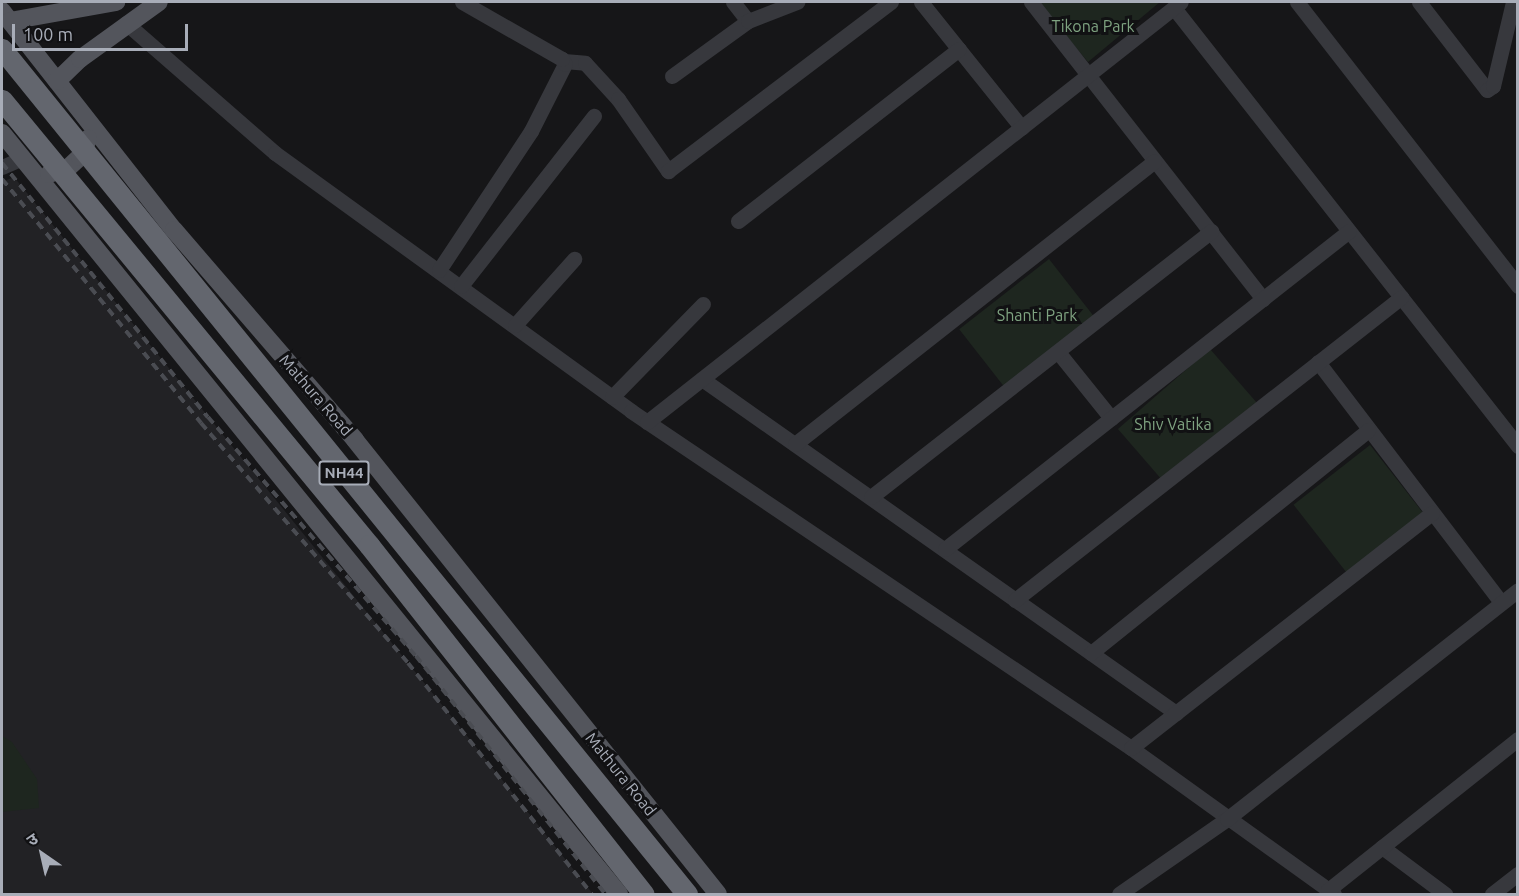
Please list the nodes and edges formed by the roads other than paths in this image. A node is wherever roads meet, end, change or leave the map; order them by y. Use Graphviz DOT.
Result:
graph roads {
  1 [pos="116,2"];
  2 [pos="159,2"];
  3 [pos="462,2"];
  4 [pos="734,2"];
  5 [pos="796,2"];
  6 [pos="891,2"];
  7 [pos="921,2"];
  8 [pos="1031,2"];
  9 [pos="1297,2"];
  10 [pos="1419,2"];
  11 [pos="1513,2"];
  12 [pos="1178,5"];
  13 [pos="6,16"];
  14 [pos="748,21"];
  15 [pos="126,23"];
  16 [pos="959,49"];
  17 [pos="2,50"];
  18 [pos="564,61"];
  19 [pos="1089,75"];
  20 [pos="672,76"];
  21 [pos="57,81"];
  22 [pos="2,100"];
  23 [pos="594,116"];
  24 [pos="88,120"];
  25 [pos="1022,128"];
  26 [pos="2,133"];
  27 [pos="22,158"];
  28 [pos="1154,161"];
  29 [pos="2,167"];
  30 [pos="35,175"];
  31 [pos="738,221"];
  32 [pos="1211,231"];
  33 [pos="1349,231"];
  34 [pos="574,259"];
  35 [pos="439,270"];
  36 [pos="460,286"];
  37 [pos="1518,286"];
  38 [pos="1401,297"];
  39 [pos="1263,299"];
  40 [pos="703,304"];
  41 [pos="515,326"];
  42 [pos="1058,352"];
  43 [pos="1318,362"];
  44 [pos="702,379"];
  45 [pos="612,397"];
  46 [pos="1112,418"];
  47 [pos="647,422"];
  48 [pos="1368,430"];
  49 [pos="1515,437"];
  50 [pos="795,444"];
  51 [pos="871,497"];
  52 [pos="1432,513"];
  53 [pos="945,549"];
  54 [pos="1518,590"];
  55 [pos="1015,600"];
  56 [pos="1501,603"];
  57 [pos="1091,653"];
  58 [pos="1176,713"];
  59 [pos="1518,739"];
  60 [pos="1131,748"];
  61 [pos="1227,819"];
  62 [pos="1382,847"];
  63 [pos="1518,874"];
  64 [pos="1331,892"];
  65 [pos="619,894"];
  66 [pos="644,894"];
  67 [pos="687,894"];
  68 [pos="718,894"];
  69 [pos="1119,894"];
  70 [pos="1445,894"];
  71 [pos="1492,894"];
  1 -- 13 [label="main road"];
  2 -- 15 [label="main road"];
  3 -- 18 [label="street"];
  4 -- 14 [label="street"];
  5 -- 14 [label="street"];
  6 -- 18 [label="street"];
  7 -- 16 [label="street"];
  8 -- 19 [label="street"];
  9 -- 37 [label="street"];
  10 -- 11 [label="street"];
  12 -- 19 [label="street"];
  12 -- 33 [label="street"];
  13 -- 21 [label="main road, Mathura Road"];
  14 -- 20 [label="street"];
  15 -- 21 [label="main road"];
  15 -- 35 [label="street"];
  16 -- 25 [label="street"];
  16 -- 31 [label="street"];
  17 -- 67 [label="highway, Mathura Road / NH44"];
  18 -- 35 [label="street"];
  19 -- 25 [label="street"];
  19 -- 28 [label="street"];
  21 -- 24 [label="main road, Mathura Road"];
  22 -- 66 [label="highway, NH44"];
  23 -- 36 [label="street"];
  24 -- 30 [label="main road"];
  24 -- 68 [label="main road, Mathura Road"];
  25 -- 44 [label="street"];
  26 -- 27 [label="main road"];
  27 -- 29 [label="street"];
  27 -- 30 [label="main road"];
  28 -- 32 [label="street"];
  28 -- 50 [label="street"];
  30 -- 65 [label="main road"];
  32 -- 39 [label="street"];
  32 -- 42 [label="street"];
  33 -- 38 [label="street"];
  33 -- 39 [label="street"];
  34 -- 41 [label="street"];
  35 -- 36 [label="street"];
  36 -- 41 [label="street"];
  38 -- 43 [label="street"];
  38 -- 49 [label="street"];
  39 -- 46 [label="street"];
  40 -- 45 [label="street"];
  41 -- 45 [label="street"];
  42 -- 46 [label="street"];
  42 -- 51 [label="street"];
  43 -- 48 [label="street"];
  43 -- 55 [label="street"];
  44 -- 47 [label="street"];
  44 -- 50 [label="street"];
  45 -- 47 [label="street"];
  46 -- 53 [label="street"];
  47 -- 60 [label="street"];
  48 -- 52 [label="street"];
  48 -- 57 [label="street"];
  50 -- 51 [label="street"];
  51 -- 53 [label="street"];
  52 -- 56 [label="street"];
  52 -- 58 [label="street"];
  53 -- 55 [label="street"];
  54 -- 56 [label="street"];
  55 -- 57 [label="street"];
  56 -- 61 [label="street"];
  57 -- 58 [label="street"];
  58 -- 60 [label="street"];
  59 -- 62 [label="street"];
  60 -- 61 [label="street"];
  61 -- 64 [label="street"];
  61 -- 69 [label="street"];
  62 -- 64 [label="street"];
  62 -- 70 [label="street"];
  63 -- 71 [label="street"];
}
